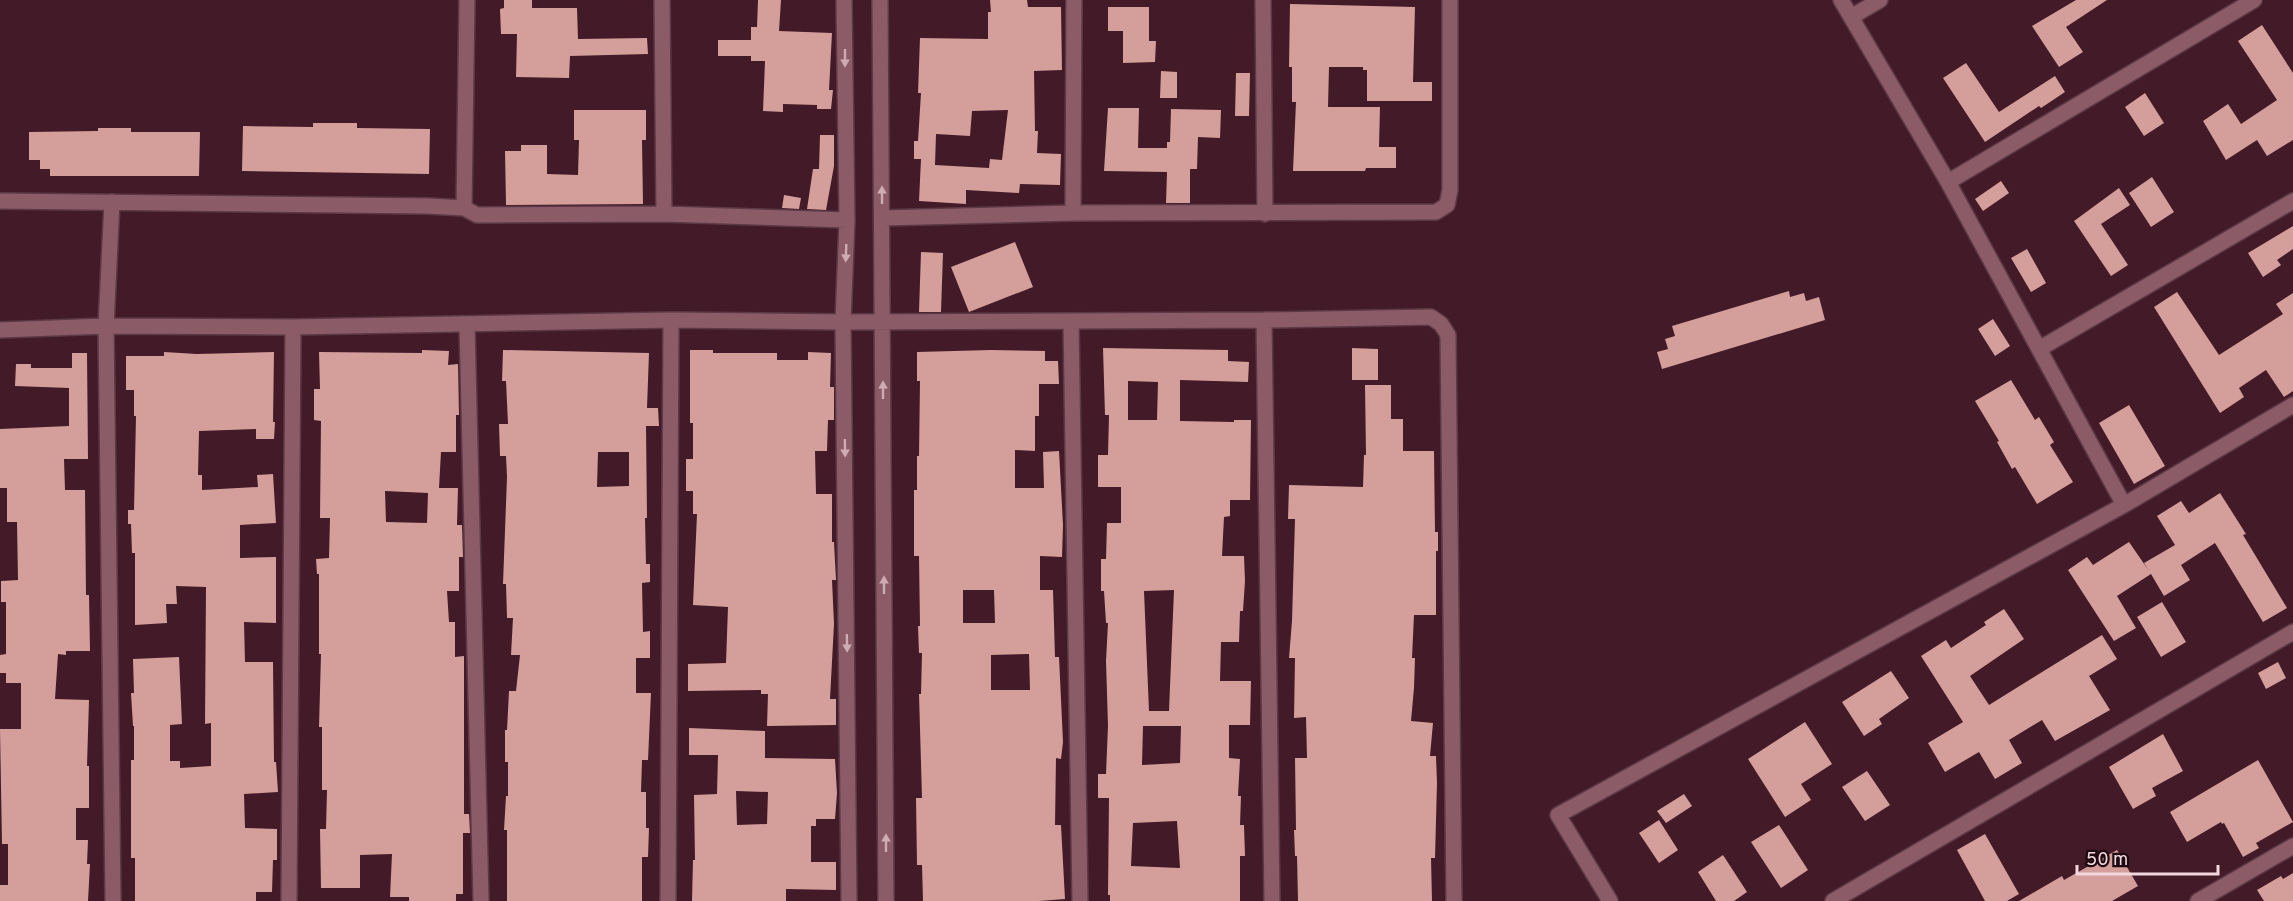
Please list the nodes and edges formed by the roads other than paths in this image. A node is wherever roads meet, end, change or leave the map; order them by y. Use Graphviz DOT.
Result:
graph roads {
  1 [pos="468,0"];
  2 [pos="662,0"];
  3 [pos="844,0"];
  4 [pos="880,0"];
  5 [pos="1074,0"];
  6 [pos="1263,0"];
  7 [pos="1450,0"];
  8 [pos="1841,0"];
  9 [pos="1880,0"];
  10 [pos="2254,0"];
  11 [pos="1851,17"];
  12 [pos="1948,182"];
  13 [pos="0,201"];
  14 [pos="2293,201"];
  15 [pos="112,202"];
  16 [pos="464,208"];
  17 [pos="1073,213"];
  18 [pos="664,214"];
  19 [pos="1265,214"];
  20 [pos="882,218"];
  21 [pos="847,220"];
  22 [pos="671,320"];
  23 [pos="1264,320"];
  24 [pos="1071,321"];
  25 [pos="843,322"];
  26 [pos="883,322"];
  27 [pos="467,325"];
  28 [pos="106,326"];
  29 [pos="293,327"];
  30 [pos="0,330"];
  31 [pos="2039,349"];
  32 [pos="2293,405"];
  33 [pos="2124,505"];
  34 [pos="2293,632"];
  35 [pos="2293,846"];
  36 [pos="113,901"];
  37 [pos="289,901"];
  38 [pos="481,901"];
  39 [pos="668,901"];
  40 [pos="849,901"];
  41 [pos="886,901"];
  42 [pos="1080,901"];
  43 [pos="1272,901"];
  44 [pos="1454,901"];
  45 [pos="1610,901"];
  46 [pos="1833,901"];
  47 [pos="2198,901"];
  1 -- 16 [label="street"];
  2 -- 18 [label="street"];
  3 -- 21 [label="street, one-way"];
  20 -- 4 [label="street, one-way"];
  5 -- 17 [label="street"];
  6 -- 19 [label="street"];
  7 -- 19 [label="street"];
  8 -- 11 [label="street"];
  9 -- 11 [label="street"];
  10 -- 12 [label="street"];
  11 -- 12 [label="street"];
  12 -- 31 [label="street"];
  13 -- 15 [label="street"];
  14 -- 31 [label="street"];
  15 -- 16 [label="street"];
  15 -- 28 [label="street"];
  16 -- 18 [label="street"];
  17 -- 19 [label="street"];
  17 -- 20 [label="street"];
  18 -- 21 [label="street"];
  20 -- 26 [label="street"];
  21 -- 25 [label="street, one-way"];
  22 -- 25 [label="street"];
  22 -- 27 [label="street"];
  22 -- 39 [label="street"];
  23 -- 24 [label="street"];
  23 -- 43 [label="street"];
  23 -- 44 [label="street"];
  24 -- 26 [label="street"];
  24 -- 42 [label="street"];
  25 -- 26 [label="street"];
  25 -- 40 [label="street, one-way"];
  41 -- 26 [label="street, one-way"];
  27 -- 29 [label="street"];
  27 -- 38 [label="street"];
  28 -- 29 [label="street"];
  28 -- 30 [label="street"];
  28 -- 36 [label="street"];
  29 -- 37 [label="street"];
  31 -- 33 [label="street"];
  32 -- 33 [label="street"];
  33 -- 45 [label="street"];
  34 -- 46 [label="street"];
  35 -- 47 [label="street"];
}
